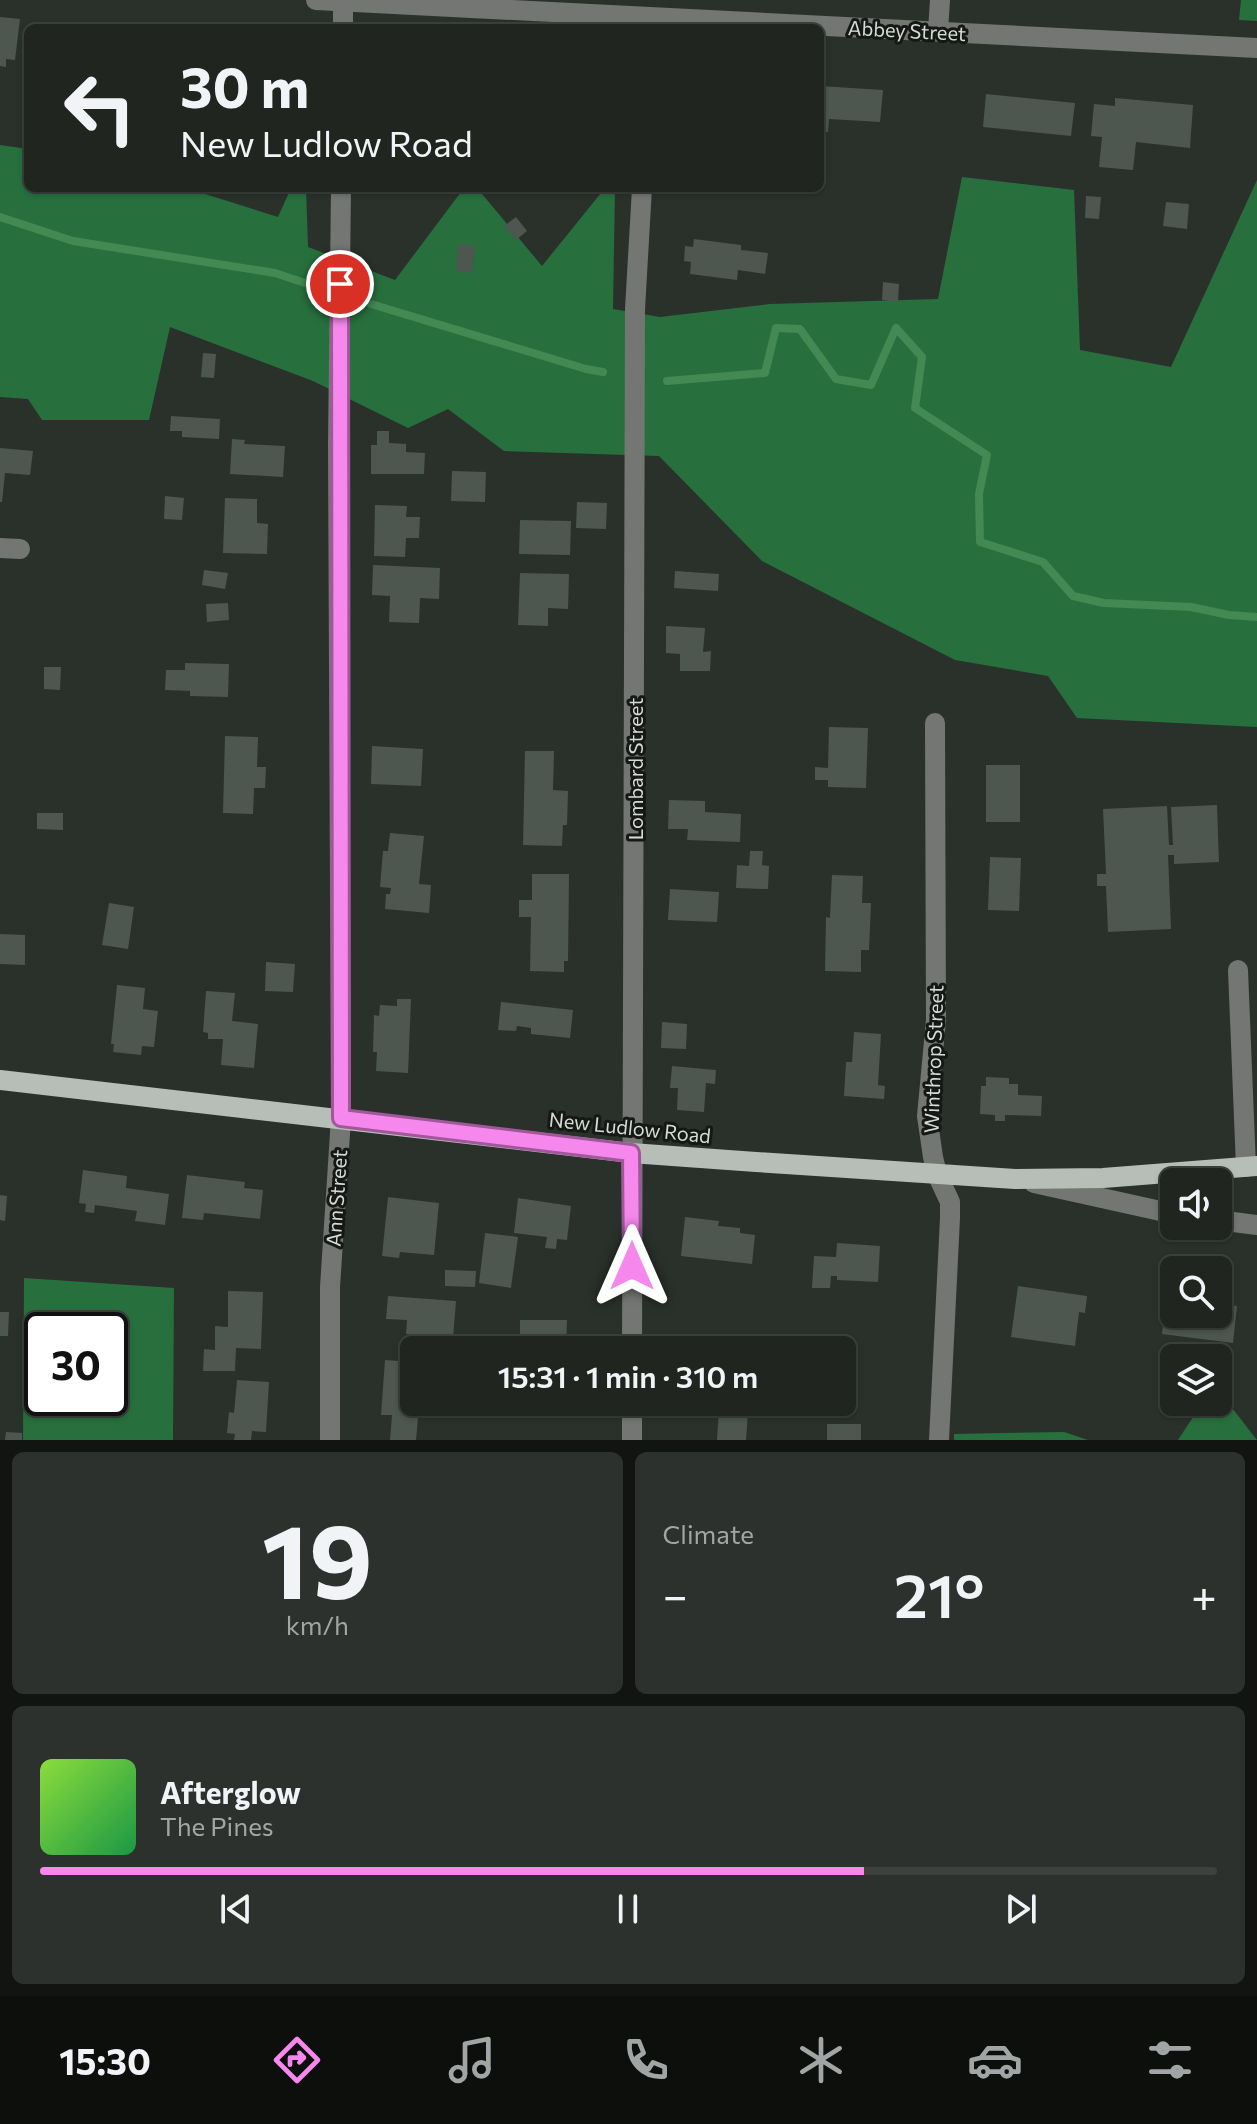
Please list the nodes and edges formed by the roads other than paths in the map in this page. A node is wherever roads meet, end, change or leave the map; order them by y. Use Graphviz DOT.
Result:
graph roads {
  1 [pos="316,0"];
  2 [pos="940,0"];
  3 [pos="343,1"];
  4 [pos="660,22"];
  5 [pos="343,24"];
  6 [pos="722,24"];
  7 [pos="824,27"];
  8 [pos="938,31"];
  9 [pos="1257,48"];
  10 [pos="341,192"];
  11 [pos="642,192"];
  12 [pos="935,723"];
  13 [pos="1238,970"];
  14 [pos="0,1080"];
  15 [pos="341,1118"];
  16 [pos="631,1153"];
  17 [pos="1252,1167"];
  18 [pos="937,1174"];
  19 [pos="1015,1179"];
  20 [pos="1160,1211"];
  21 [pos="1232,1222"];
  22 [pos="1257,1225"];
  23 [pos="632,1336"];
  24 [pos="632,1416"];
  25 [pos="330,1440"];
  26 [pos="632,1440"];
  27 [pos="939,1440"];
  1 -- 3 [label="street, Abbey Street"];
  2 -- 8 [label="street"];
  3 -- 4 [label="street, Abbey Street"];
  3 -- 5 [label="street"];
  4 -- 6 [label="street, Abbey Street"];
  7 -- 8 [label="street, Abbey Street"];
  8 -- 9 [label="street, Abbey Street"];
  10 -- 15 [label="street, Ann Street"];
  11 -- 16 [label="street, Lombard Street"];
  12 -- 18 [label="street, Winthrop Street"];
  13 -- 17 [label="street"];
  14 -- 15 [label="main road, New Ludlow Road"];
  15 -- 16 [label="main road, New Ludlow Road"];
  15 -- 25 [label="street, Ann Street"];
  16 -- 18 [label="main road, New Ludlow Road"];
  16 -- 23 [label="street, Lombard Street"];
  17 -- 19 [label="main road, New Ludlow Road"];
  18 -- 19 [label="main road, New Ludlow Road"];
  18 -- 27 [label="street, Winthrop Street"];
  19 -- 20 [label="street"];
  21 -- 22 [label="street"];
  24 -- 26 [label="street"];
}
